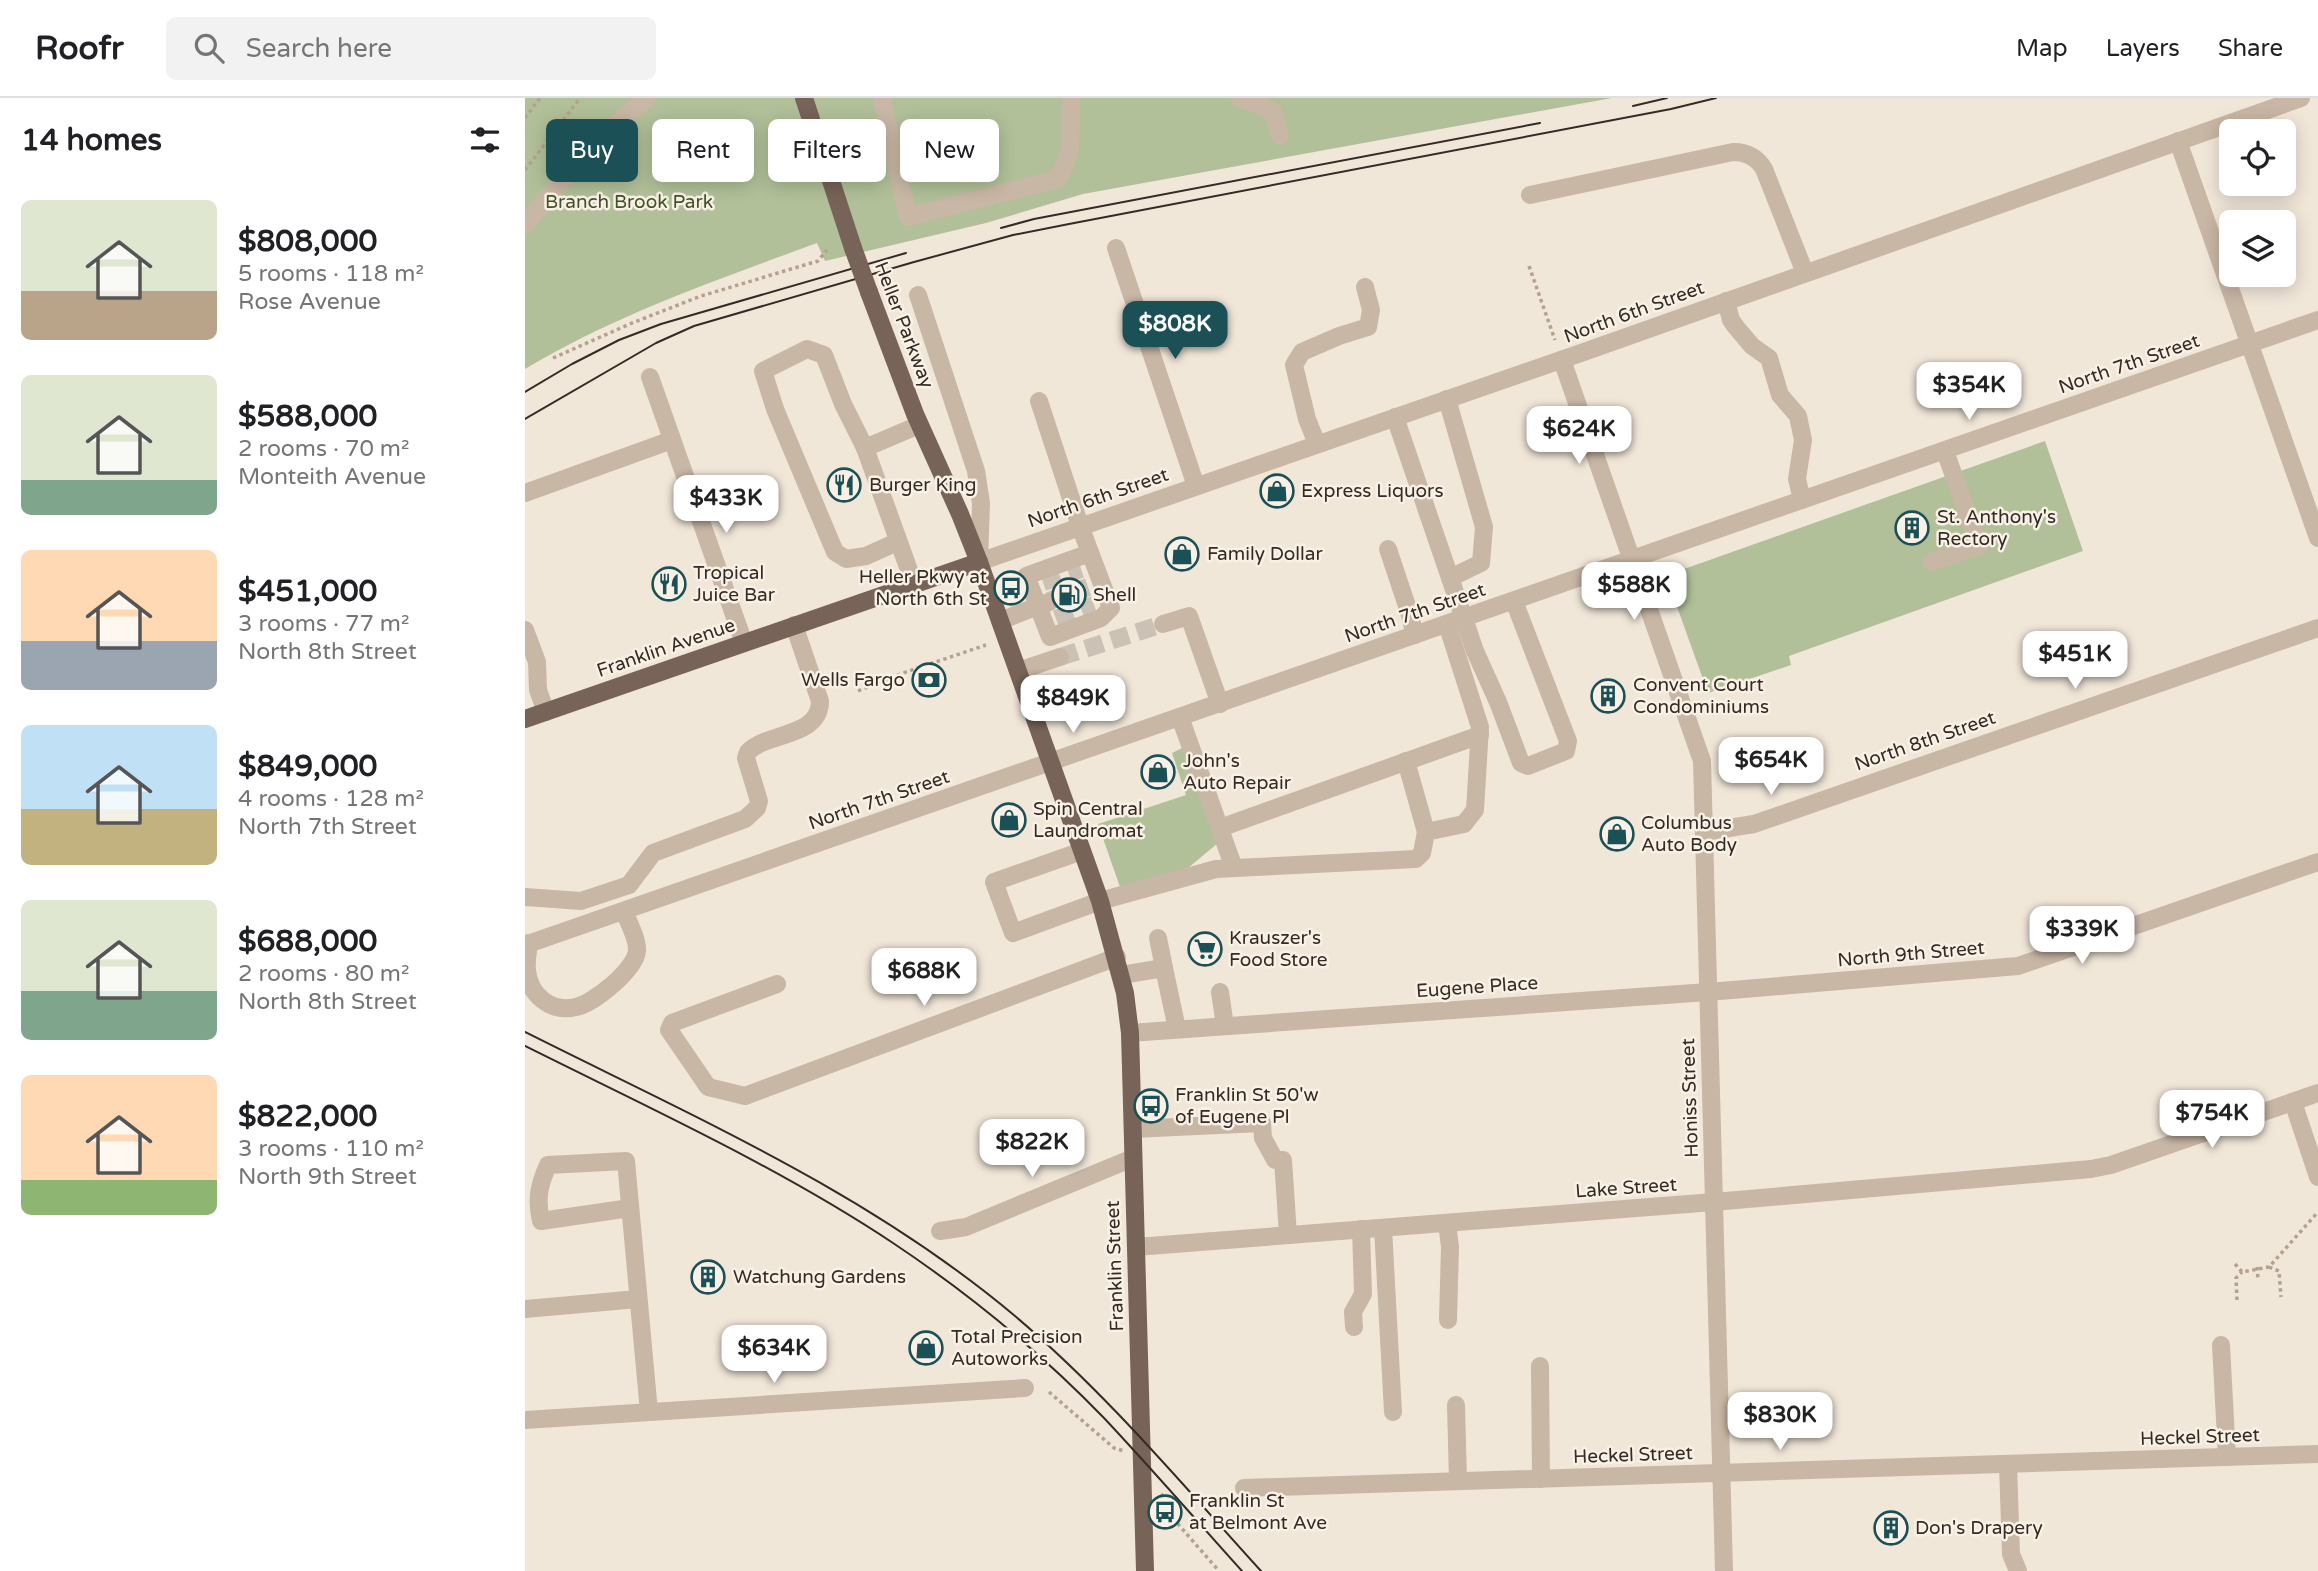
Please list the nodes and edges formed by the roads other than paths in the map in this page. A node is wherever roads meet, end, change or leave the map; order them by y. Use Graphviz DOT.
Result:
graph roads {
  1 [pos="647,98"];
  2 [pos="804,98"];
  3 [pos="882,98"];
  4 [pos="1071,98"];
  5 [pos="1240,98"];
  6 [pos="2301,98"];
  7 [pos="1280,136"];
  8 [pos="2178,141"];
  9 [pos="1530,195"];
  10 [pos="525,225"];
  11 [pos="1116,248"];
  12 [pos="1805,272"];
  13 [pos="1365,288"];
  14 [pos="918,295"];
  15 [pos="1726,301"];
  16 [pos="2318,320"];
  17 [pos="2250,344"];
  18 [pos="1562,360"];
  19 [pos="649,377"];
  20 [pos="1447,399"];
  21 [pos="1039,401"];
  22 [pos="1395,417"];
  23 [pos="919,425"];
  24 [pos="672,440"];
  25 [pos="1317,444"];
  26 [pos="865,448"];
  27 [pos="1945,451"];
  28 [pos="1196,486"];
  29 [pos="525,493"];
  30 [pos="1802,500"];
  31 [pos="1080,526"];
  32 [pos="2318,537"];
  33 [pos="898,542"];
  34 [pos="1388,549"];
  35 [pos="1632,560"];
  36 [pos="979,562"];
  37 [pos="1088,562"];
  38 [pos="1931,562"];
  39 [pos="1450,578"];
  40 [pos="914,584"];
  41 [pos="1514,601"];
  42 [pos="1044,604"];
  43 [pos="1000,621"];
  44 [pos="1455,621"];
  45 [pos="1163,624"];
  46 [pos="794,625"];
  47 [pos="2318,628"];
  48 [pos="525,630"];
  49 [pos="1415,635"];
  50 [pos="744,643"];
  51 [pos="1060,657"];
  52 [pos="1018,671"];
  53 [pos="1220,704"];
  54 [pos="546,712"];
  55 [pos="1180,717"];
  56 [pos="525,719"];
  57 [pos="1480,735"];
  58 [pos="1406,761"];
  59 [pos="1050,763"];
  60 [pos="1220,828"];
  61 [pos="1426,832"];
  62 [pos="1704,832"];
  63 [pos="1082,851"];
  64 [pos="2318,862"];
  65 [pos="1234,868"];
  66 [pos="525,897"];
  67 [pos="1100,901"];
  68 [pos="624,911"];
  69 [pos="1158,938"];
  70 [pos="527,944"];
  71 [pos="1117,957"];
  72 [pos="1164,968"];
  73 [pos="1121,975"];
  74 [pos="1826,983"];
  75 [pos="777,984"];
  76 [pos="1220,992"];
  77 [pos="1708,992"];
  78 [pos="1225,1026"];
  79 [pos="1177,1029"];
  80 [pos="1130,1033"];
  81 [pos="2318,1093"];
  82 [pos="2293,1102"];
  83 [pos="1133,1129"];
  84 [pos="1133,1158"];
  85 [pos="2318,1177"];
  86 [pos="1714,1202"];
  87 [pos="630,1208"];
  88 [pos="1447,1223"];
  89 [pos="1383,1228"];
  90 [pos="1361,1229"];
  91 [pos="940,1231"];
  92 [pos="1288,1235"];
  93 [pos="1136,1247"];
  94 [pos="638,1299"];
  95 [pos="525,1309"];
  96 [pos="1448,1320"];
  97 [pos="1354,1327"];
  98 [pos="2221,1345"];
  99 [pos="1540,1366"];
  100 [pos="1025,1388"];
  101 [pos="1456,1405"];
  102 [pos="649,1412"];
  103 [pos="1393,1412"];
  104 [pos="525,1420"];
  105 [pos="2318,1454"];
  106 [pos="2227,1457"];
  107 [pos="2008,1464"];
  108 [pos="1721,1473"];
  109 [pos="1541,1479"];
  110 [pos="1458,1481"];
  111 [pos="1244,1488"];
  112 [pos="1145,1571"];
  113 [pos="1724,1571"];
  114 [pos="2018,1571"];
  1 -- 10 [label="street"];
  2 -- 23 [label="main road, Heller Parkway, bridge"];
  3 -- 4 [label="street"];
  5 -- 7 [label="street"];
  6 -- 8 [label="street, North 6th Street"];
  8 -- 12 [label="street, North 6th Street"];
  8 -- 17 [label="street"];
  9 -- 12 [label="street"];
  11 -- 28 [label="street"];
  12 -- 15 [label="street, North 6th Street"];
  13 -- 25 [label="street"];
  14 -- 36 [label="street, Heller Parkway"];
  15 -- 18 [label="street, North 6th Street"];
  15 -- 30 [label="street"];
  16 -- 17 [label="street, North 7th Street"];
  17 -- 27 [label="street, North 7th Street"];
  17 -- 32 [label="street"];
  18 -- 20 [label="street, North 6th Street"];
  18 -- 35 [label="street, Honiss Street"];
  19 -- 24 [label="street"];
  20 -- 22 [label="street, North 6th Street"];
  20 -- 39 [label="street"];
  21 -- 31 [label="street"];
  22 -- 25 [label="street, North 6th Street"];
  22 -- 39 [label="street"];
  23 -- 26 [label="street"];
  23 -- 36 [label="main road, Heller Parkway"];
  24 -- 29 [label="street"];
  24 -- 50 [label="street"];
  25 -- 28 [label="street, North 6th Street"];
  26 -- 33 [label="street"];
  26 -- 33 [label="street"];
  27 -- 30 [label="street, North 7th Street"];
  27 -- 38 [label="street"];
  28 -- 31 [label="street, North 6th Street"];
  30 -- 35 [label="street, North 7th Street"];
  31 -- 36 [label="street, North 6th Street"];
  31 -- 37 [label="street"];
  33 -- 40 [label="street"];
  34 -- 49 [label="street"];
  35 -- 41 [label="street, North 7th Street"];
  35 -- 62 [label="street, Honiss Street"];
  36 -- 40 [label="main road, Franklin Avenue"];
  36 -- 43 [label="main road, Heller Parkway"];
  37 -- 42 [label="street"];
  37 -- 42 [label="street"];
  39 -- 44 [label="street"];
  40 -- 46 [label="main road, Franklin Avenue"];
  41 -- 44 [label="street, North 7th Street"];
  41 -- 44 [label="street"];
  42 -- 43 [label="street"];
  43 -- 52 [label="main road, Heller Parkway"];
  44 -- 49 [label="street, North 7th Street"];
  44 -- 57 [label="street"];
  45 -- 53 [label="street"];
  46 -- 50 [label="main road, Franklin Avenue"];
  46 -- 66 [label="street"];
  47 -- 62 [label="street, North 8th Street"];
  48 -- 54 [label="street"];
  49 -- 53 [label="street, North 7th Street"];
  50 -- 54 [label="main road, Franklin Avenue"];
  51 -- 52 [label="street"];
  52 -- 59 [label="main road, Heller Parkway"];
  53 -- 55 [label="street, North 7th Street"];
  54 -- 56 [label="main road, Franklin Avenue"];
  55 -- 59 [label="street, North 7th Street"];
  55 -- 60 [label="street"];
  57 -- 58 [label="street"];
  57 -- 61 [label="street"];
  58 -- 60 [label="street"];
  58 -- 61 [label="street"];
  59 -- 63 [label="main road, Franklin Street"];
  59 -- 68 [label="street, North 7th Street"];
  60 -- 65 [label="street"];
  61 -- 65 [label="street"];
  62 -- 77 [label="street, Honiss Street"];
  63 -- 67 [label="main road, Franklin Street"];
  63 -- 67 [label="street"];
  64 -- 74 [label="street, North 9th Street"];
  65 -- 67 [label="street"];
  67 -- 71 [label="main road, Franklin Street"];
  68 -- 70 [label="street, North 7th Street"];
  68 -- 70 [label="street"];
  69 -- 72 [label="street"];
  71 -- 73 [label="main road, Franklin Street"];
  71 -- 75 [label="street"];
  72 -- 73 [label="street"];
  72 -- 79 [label="street"];
  73 -- 80 [label="main road, Franklin Street"];
  74 -- 77 [label="street, Eugene Place"];
  76 -- 78 [label="street"];
  77 -- 78 [label="street, Eugene Place"];
  77 -- 86 [label="street, Honiss Street"];
  78 -- 79 [label="street, Eugene Place"];
  79 -- 80 [label="street, Eugene Place"];
  80 -- 83 [label="main road, Franklin Street"];
  81 -- 82 [label="street, Lake Street"];
  82 -- 85 [label="street"];
  82 -- 86 [label="street, Lake Street"];
  83 -- 84 [label="main road, Franklin Street"];
  83 -- 92 [label="street"];
  84 -- 91 [label="street"];
  84 -- 93 [label="main road, Franklin Street"];
  86 -- 88 [label="street, Lake Street"];
  86 -- 108 [label="street, Honiss Street"];
  87 -- 87 [label="street"];
  87 -- 94 [label="street"];
  88 -- 89 [label="street, Lake Street"];
  88 -- 96 [label="street"];
  89 -- 90 [label="street, Lake Street"];
  89 -- 103 [label="street"];
  90 -- 92 [label="street, Lake Street"];
  90 -- 97 [label="street"];
  92 -- 93 [label="street, Lake Street"];
  93 -- 112 [label="main road, Franklin Street"];
  94 -- 95 [label="street"];
  94 -- 102 [label="street"];
  98 -- 106 [label="street"];
  99 -- 109 [label="street"];
  100 -- 102 [label="street"];
  101 -- 110 [label="street"];
  102 -- 104 [label="street"];
  105 -- 106 [label="street, Heckel Street"];
  106 -- 107 [label="street, Heckel Street"];
  107 -- 108 [label="street, Heckel Street"];
  107 -- 114 [label="street"];
  108 -- 109 [label="street, Heckel Street"];
  108 -- 113 [label="street, Honiss Street"];
  109 -- 110 [label="street, Heckel Street"];
  110 -- 111 [label="street, Heckel Street"];
}
